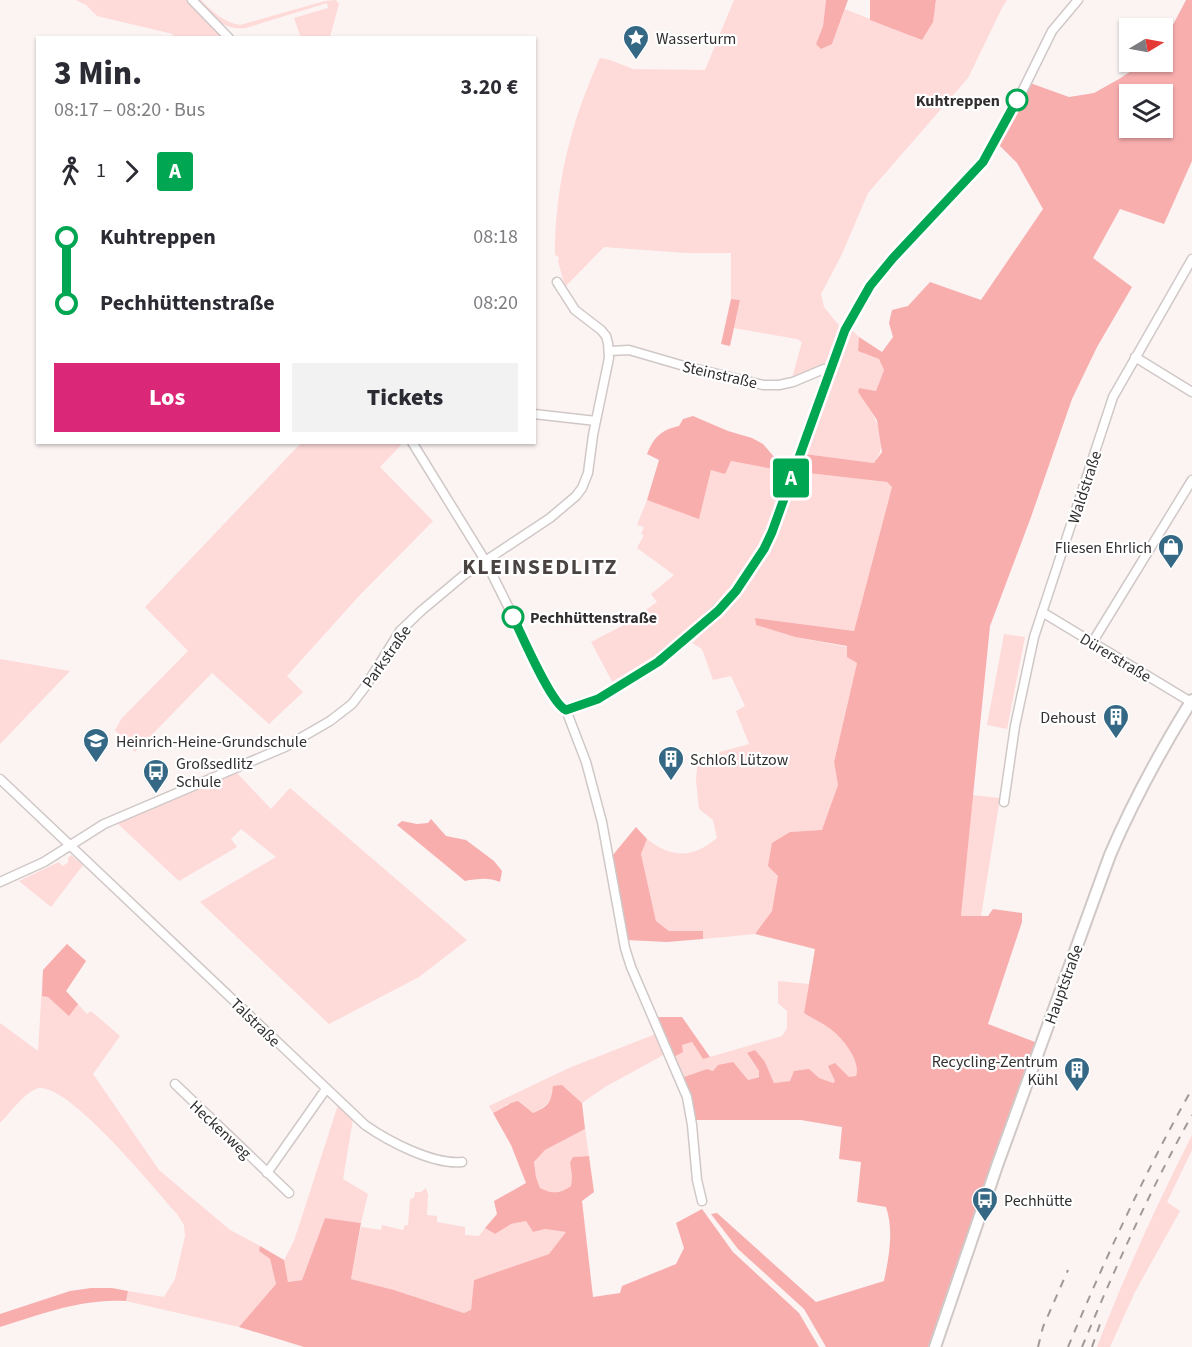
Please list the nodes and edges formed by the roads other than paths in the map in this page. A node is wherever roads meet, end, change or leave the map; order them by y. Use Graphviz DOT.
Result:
graph roads {
  1 [pos="192,0"];
  2 [pos="1078,0"];
  3 [pos="227,36"];
  4 [pos="1192,259"];
  5 [pos="557,282"];
  6 [pos="609,351"];
  7 [pos="1135,357"];
  8 [pos="832,369"];
  9 [pos="1192,392"];
  10 [pos="536,414"];
  11 [pos="596,421"];
  12 [pos="413,444"];
  13 [pos="1192,480"];
  14 [pos="486,562"];
  15 [pos="1042,612"];
  16 [pos="1092,642"];
  17 [pos="1191,701"];
  18 [pos="563,709"];
  19 [pos="0,779"];
  20 [pos="1004,802"];
  21 [pos="70,846"];
  22 [pos="0,882"];
  23 [pos="175,1084"];
  24 [pos="326,1089"];
  25 [pos="462,1162"];
  26 [pos="267,1173"];
  27 [pos="289,1193"];
  28 [pos="702,1201"];
  29 [pos="935,1347"];
  1 -- 3 [label="street"];
  2 -- 8 [label="street"];
  4 -- 7 [label="street, Waldstraße"];
  5 -- 6 [label="street"];
  6 -- 8 [label="street, Steinstraße"];
  6 -- 11 [label="street, Parkstraße"];
  7 -- 9 [label="street"];
  7 -- 15 [label="street, Waldstraße"];
  8 -- 18 [label="street"];
  10 -- 11 [label="street"];
  11 -- 14 [label="street, Parkstraße"];
  12 -- 14 [label="street"];
  13 -- 16 [label="street"];
  14 -- 18 [label="street"];
  14 -- 21 [label="street, Parkstraße"];
  15 -- 16 [label="street, Dürerstraße"];
  15 -- 20 [label="street, Waldstraße"];
  16 -- 17 [label="street, Dürerstraße"];
  17 -- 29 [label="main road, Hauptstraße"];
  18 -- 28 [label="street"];
  19 -- 21 [label="street, Talstraße"];
  21 -- 22 [label="street, Parkstraße"];
  21 -- 24 [label="street, Talstraße"];
  23 -- 26 [label="street, Heckenweg"];
  24 -- 25 [label="street, Talstraße"];
  24 -- 26 [label="street, Heckenweg"];
  26 -- 27 [label="street, Heckenweg"];
}
